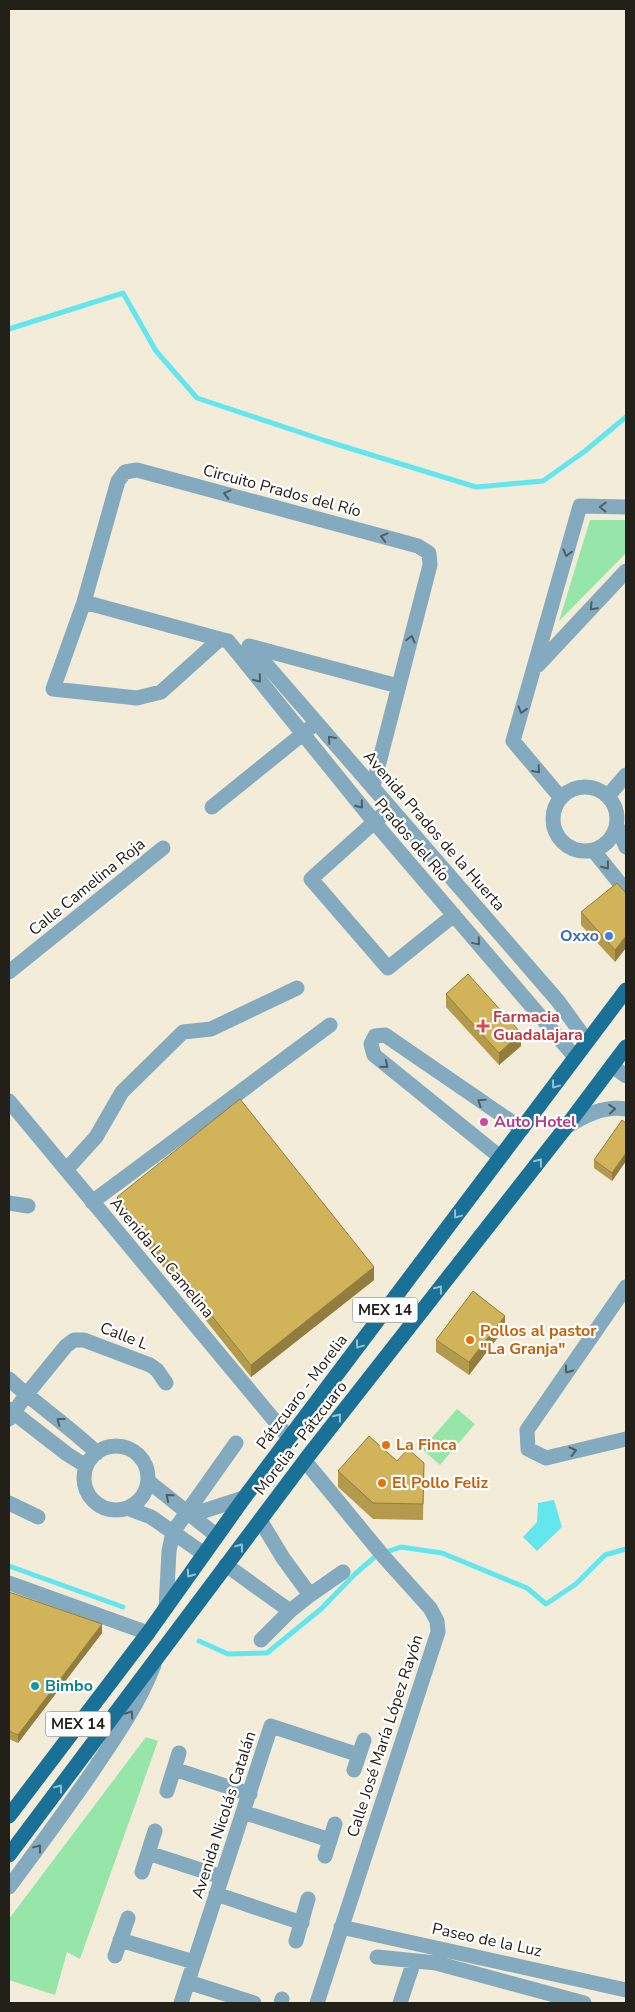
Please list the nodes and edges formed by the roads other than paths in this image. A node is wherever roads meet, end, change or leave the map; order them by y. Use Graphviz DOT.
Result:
graph roads {
  1 [pos="626,507"];
  2 [pos="626,572"];
  3 [pos="84,602"];
  4 [pos="224,640"];
  5 [pos="251,647"];
  6 [pos="535,667"];
  7 [pos="398,686"];
  8 [pos="316,723"];
  9 [pos="302,734"];
  10 [pos="626,774"];
  11 [pos="373,786"];
  12 [pos="608,796"];
  13 [pos="561,798"];
  14 [pos="212,807"];
  15 [pos="390,808"];
  16 [pos="374,823"];
  17 [pos="617,826"];
  18 [pos="626,847"];
  19 [pos="163,848"];
  20 [pos="593,850"];
  21 [pos="626,891"];
  22 [pos="454,915"];
  23 [pos="9,972"];
  24 [pos="297,988"];
  25 [pos="626,990"];
  26 [pos="330,1025"];
  27 [pos="587,1041"];
  28 [pos="626,1047"];
  29 [pos="575,1057"];
  30 [pos="612,1066"];
  31 [pos="626,1076"];
  32 [pos="9,1101"];
  33 [pos="626,1108"];
  34 [pos="566,1127"];
  35 [pos="522,1129"];
  36 [pos="500,1158"];
  37 [pos="66,1170"];
  38 [pos="92,1202"];
  39 [pos="9,1203"];
  40 [pos="28,1206"];
  41 [pos="626,1287"];
  42 [pos="9,1379"];
  43 [pos="166,1383"];
  44 [pos="26,1395"];
  45 [pos="10,1414"];
  46 [pos="289,1438"];
  47 [pos="626,1439"];
  48 [pos="236,1443"];
  49 [pos="97,1453"];
  50 [pos="305,1461"];
  51 [pos="86,1466"];
  52 [pos="148,1481"];
  53 [pos="244,1498"];
  54 [pos="9,1503"];
  55 [pos="127,1508"];
  56 [pos="188,1514"];
  57 [pos="38,1517"];
  58 [pos="260,1520"];
  59 [pos="173,1532"];
  60 [pos="217,1536"];
  61 [pos="204,1554"];
  62 [pos="226,1565"];
  63 [pos="343,1572"];
  64 [pos="9,1583"];
  65 [pos="310,1595"];
  66 [pos="166,1608"];
  67 [pos="290,1611"];
  68 [pos="148,1633"];
  69 [pos="261,1640"];
  70 [pos="158,1656"];
  71 [pos="364,1740"];
  72 [pos="179,1753"];
  73 [pos="359,1754"];
  74 [pos="174,1768"];
  75 [pos="354,1770"];
  76 [pos="167,1791"];
  77 [pos="250,1794"];
  78 [pos="243,1812"];
  79 [pos="9,1816"];
  80 [pos="335,1824"];
  81 [pos="155,1831"];
  82 [pos="330,1840"];
  83 [pos="148,1853"];
  84 [pos="9,1855"];
  85 [pos="325,1856"];
  86 [pos="142,1872"];
  87 [pos="222,1877"];
  88 [pos="9,1887"];
  89 [pos="216,1894"];
  90 [pos="308,1900"];
  91 [pos="128,1918"];
  92 [pos="302,1923"];
  93 [pos="341,1927"];
  94 [pos="120,1940"];
  95 [pos="296,1941"];
  96 [pos="116,1956"];
  97 [pos="377,1957"];
  98 [pos="414,1961"];
  99 [pos="194,1962"];
  100 [pos="188,1982"];
  101 [pos="626,1990"];
  102 [pos="537,1998"];
  103 [pos="181,2003"];
  104 [pos="254,2003"];
  105 [pos="317,2003"];
  106 [pos="400,2003"];
  107 [pos="584,2003"];
  1 -- 6 [label="street, one-way"];
  2 -- 6 [label="street, one-way"];
  3 -- 4 [label="street"];
  3 -- 4 [label="street, Circuito Prados del Río"];
  7 -- 3 [label="street, Circuito Prados del Río, one-way"];
  4 -- 5 [label="street"];
  4 -- 9 [label="street, Prados del Río, one-way"];
  5 -- 7 [label="street"];
  5 -- 8 [label="street, Avenida Prados de la Huerta"];
  6 -- 13 [label="street, one-way"];
  7 -- 11 [label="street, Circuito Prados del Río"];
  8 -- 9 [label="street"];
  11 -- 8 [label="street, Avenida Prados de la Huerta, one-way"];
  9 -- 14 [label="street"];
  9 -- 16 [label="street, Prados del Río, one-way"];
  10 -- 12 [label="street"];
  11 -- 15 [label="street, Avenida Prados de la Huerta"];
  12 -- 13 [label="street"];
  12 -- 17 [label="street"];
  13 -- 20 [label="street"];
  15 -- 16 [label="street"];
  15 -- 27 [label="street, Avenida Prados de la Huerta"];
  16 -- 22 [label="street, Prados del Río"];
  16 -- 22 [label="street"];
  17 -- 18 [label="street"];
  17 -- 20 [label="street"];
  19 -- 23 [label="street, Calle Camelina Roja"];
  20 -- 21 [label="street, one-way"];
  22 -- 29 [label="street, Prados del Río, one-way"];
  24 -- 37 [label="street"];
  25 -- 27 [label="main road, Pátzcuaro - Morelia / MEX 14"];
  26 -- 38 [label="street"];
  27 -- 29 [label="main road, Pátzcuaro - Morelia / MEX 14"];
  28 -- 30 [label="main road, Morelia - Pátzcuaro / MEX 14"];
  29 -- 35 [label="main road, Pátzcuaro - Morelia / MEX 14, one-way"];
  30 -- 31 [label="street"];
  30 -- 34 [label="main road, Morelia - Pátzcuaro / MEX 14"];
  32 -- 37 [label="street, Avenida La Camelina"];
  34 -- 33 [label="street, one-way"];
  50 -- 34 [label="main road, Morelia - Pátzcuaro / MEX 14, one-way"];
  35 -- 36 [label="main road, Pátzcuaro - Morelia / MEX 14"];
  35 -- 36 [label="street, one-way"];
  36 -- 46 [label="main road, Pátzcuaro - Morelia / MEX 14, one-way"];
  37 -- 38 [label="street, Avenida La Camelina"];
  38 -- 46 [label="street, Avenida La Camelina"];
  39 -- 40 [label="street"];
  41 -- 47 [label="street, one-way"];
  42 -- 44 [label="street"];
  43 -- 44 [label="street, Calle L"];
  44 -- 45 [label="street, Calle L"];
  49 -- 44 [label="street, one-way"];
  45 -- 51 [label="street"];
  46 -- 53 [label="main road, Pátzcuaro - Morelia / MEX 14"];
  48 -- 56 [label="street"];
  49 -- 51 [label="street"];
  49 -- 52 [label="street"];
  50 -- 58 [label="main road, Morelia - Pátzcuaro / MEX 14"];
  50 -- 93 [label="street, Calle José María López Rayón"];
  51 -- 55 [label="street"];
  52 -- 55 [label="street"];
  56 -- 52 [label="street, one-way"];
  53 -- 56 [label="street"];
  53 -- 60 [label="main road, Pátzcuaro - Morelia / MEX 14"];
  54 -- 57 [label="street"];
  55 -- 59 [label="street"];
  56 -- 59 [label="street"];
  56 -- 60 [label="street"];
  62 -- 58 [label="main road, Morelia - Pátzcuaro / MEX 14, one-way"];
  58 -- 65 [label="street"];
  59 -- 61 [label="street"];
  59 -- 66 [label="street"];
  60 -- 61 [label="main road, Pátzcuaro - Morelia / MEX 14"];
  61 -- 66 [label="main road, Pátzcuaro - Morelia / MEX 14, one-way"];
  62 -- 67 [label="street"];
  62 -- 70 [label="main road, Morelia - Pátzcuaro / MEX 14"];
  63 -- 65 [label="street"];
  64 -- 68 [label="street"];
  65 -- 67 [label="street"];
  66 -- 68 [label="main road, Pátzcuaro - Morelia / MEX 14"];
  67 -- 69 [label="street"];
  68 -- 79 [label="main road, Pátzcuaro - Morelia / MEX 14"];
  84 -- 70 [label="main road, Morelia - Pátzcuaro, one-way"];
  88 -- 70 [label="street, one-way"];
  71 -- 73 [label="street"];
  72 -- 74 [label="street"];
  73 -- 75 [label="street"];
  73 -- 77 [label="street, Avenida Nicolás Catalán"];
  74 -- 76 [label="street"];
  74 -- 77 [label="street"];
  77 -- 78 [label="street, Avenida Nicolás Catalán"];
  78 -- 82 [label="street"];
  78 -- 87 [label="street, Avenida Nicolás Catalán"];
  80 -- 82 [label="street"];
  81 -- 83 [label="street"];
  82 -- 85 [label="street"];
  83 -- 86 [label="street"];
  83 -- 87 [label="street"];
  87 -- 89 [label="street, Avenida Nicolás Catalán"];
  89 -- 92 [label="street"];
  89 -- 99 [label="street, Avenida Nicolás Catalán"];
  90 -- 92 [label="street"];
  91 -- 94 [label="street"];
  92 -- 95 [label="street"];
  93 -- 101 [label="street, Paseo de la Luz"];
  93 -- 105 [label="street, Calle José María López Rayón"];
  94 -- 96 [label="street"];
  94 -- 99 [label="street"];
  97 -- 98 [label="street, Paseo de la Luz"];
  98 -- 102 [label="street, Paseo de la Luz"];
  98 -- 106 [label="street"];
  99 -- 100 [label="street, Avenida Nicolás Catalán"];
  100 -- 103 [label="street, Avenida Nicolás Catalán"];
  100 -- 104 [label="street"];
  102 -- 107 [label="street, Paseo de la Luz"];
}
